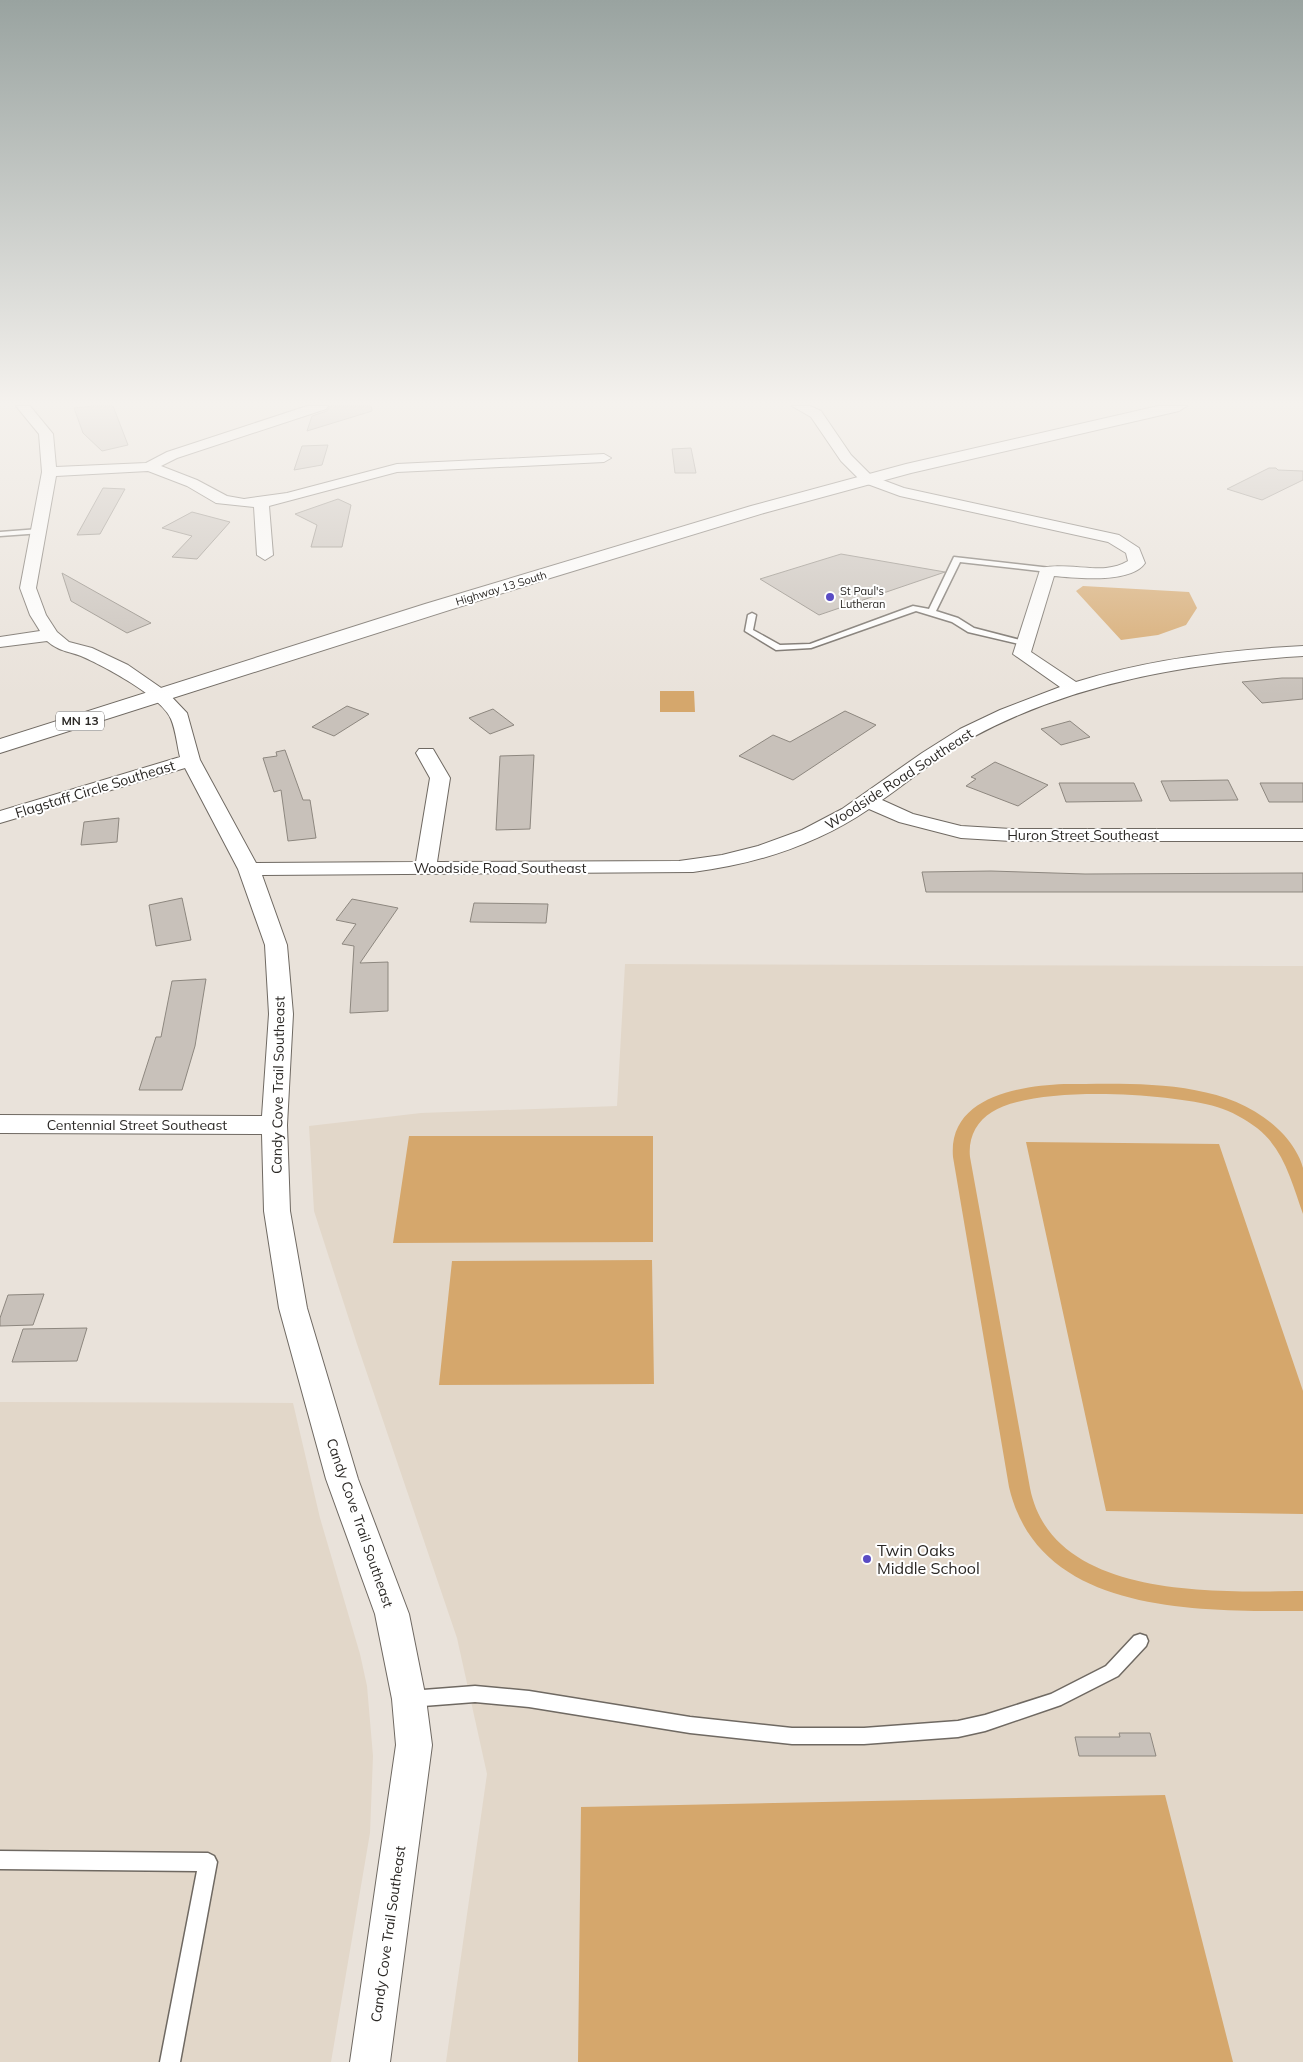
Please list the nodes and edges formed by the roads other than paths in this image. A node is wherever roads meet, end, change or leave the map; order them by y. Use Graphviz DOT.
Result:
graph roads {
  1 [pos="44,502"];
  2 [pos="261,502"];
  3 [pos="789,502"];
  4 [pos="948,502"];
  5 [pos="39,531"];
  6 [pos="0,534"];
  7 [pos="265,555"];
  8 [pos="1048,570"];
  9 [pos="931,612"];
  10 [pos="752,615"];
  11 [pos="50,636"];
  12 [pos="0,642"];
  13 [pos="1025,644"];
  14 [pos="1303,651"];
  15 [pos="1073,688"];
  16 [pos="161,696"];
  17 [pos="0,746"];
  18 [pos="426,753"];
  19 [pos="190,760"];
  20 [pos="867,801"];
  21 [pos="0,817"];
  22 [pos="1303,835"];
  23 [pos="426,868"];
  24 [pos="249,869"];
  25 [pos="0,1124"];
  26 [pos="274,1125"];
  27 [pos="1140,1641"];
  28 [pos="409,1699"];
  29 [pos="0,1860"];
  30 [pos="170,2062"];
  31 [pos="370,2062"];
  1 -- 5 [label="street"];
  2 -- 7 [label="street"];
  3 -- 16 [label="main road, Highway 13 South / MN 13"];
  4 -- 8 [label="street"];
  5 -- 6 [label="lane"];
  5 -- 11 [label="street"];
  8 -- 9 [label="lane"];
  8 -- 13 [label="street"];
  9 -- 10 [label="lane"];
  9 -- 13 [label="lane"];
  11 -- 12 [label="street"];
  11 -- 16 [label="street, Candy Cove Trail Southeast"];
  13 -- 15 [label="street"];
  14 -- 15 [label="street, Woodside Road Southeast"];
  15 -- 20 [label="street, Woodside Road Southeast"];
  16 -- 17 [label="main road, Highway 13 South / MN 13"];
  16 -- 19 [label="street, Candy Cove Trail Southeast"];
  18 -- 23 [label="street"];
  19 -- 21 [label="street, Flagstaff Circle Southeast"];
  19 -- 24 [label="street, Candy Cove Trail Southeast"];
  20 -- 22 [label="street, Huron Street Southeast"];
  20 -- 23 [label="street, Woodside Road Southeast"];
  23 -- 24 [label="street, Woodside Road Southeast"];
  24 -- 26 [label="street, Candy Cove Trail Southeast"];
  25 -- 26 [label="street, Centennial Street Southeast"];
  26 -- 28 [label="street, Candy Cove Trail Southeast"];
  27 -- 28 [label="lane"];
  28 -- 31 [label="street, Candy Cove Trail Southeast"];
  29 -- 30 [label="lane"];
}
